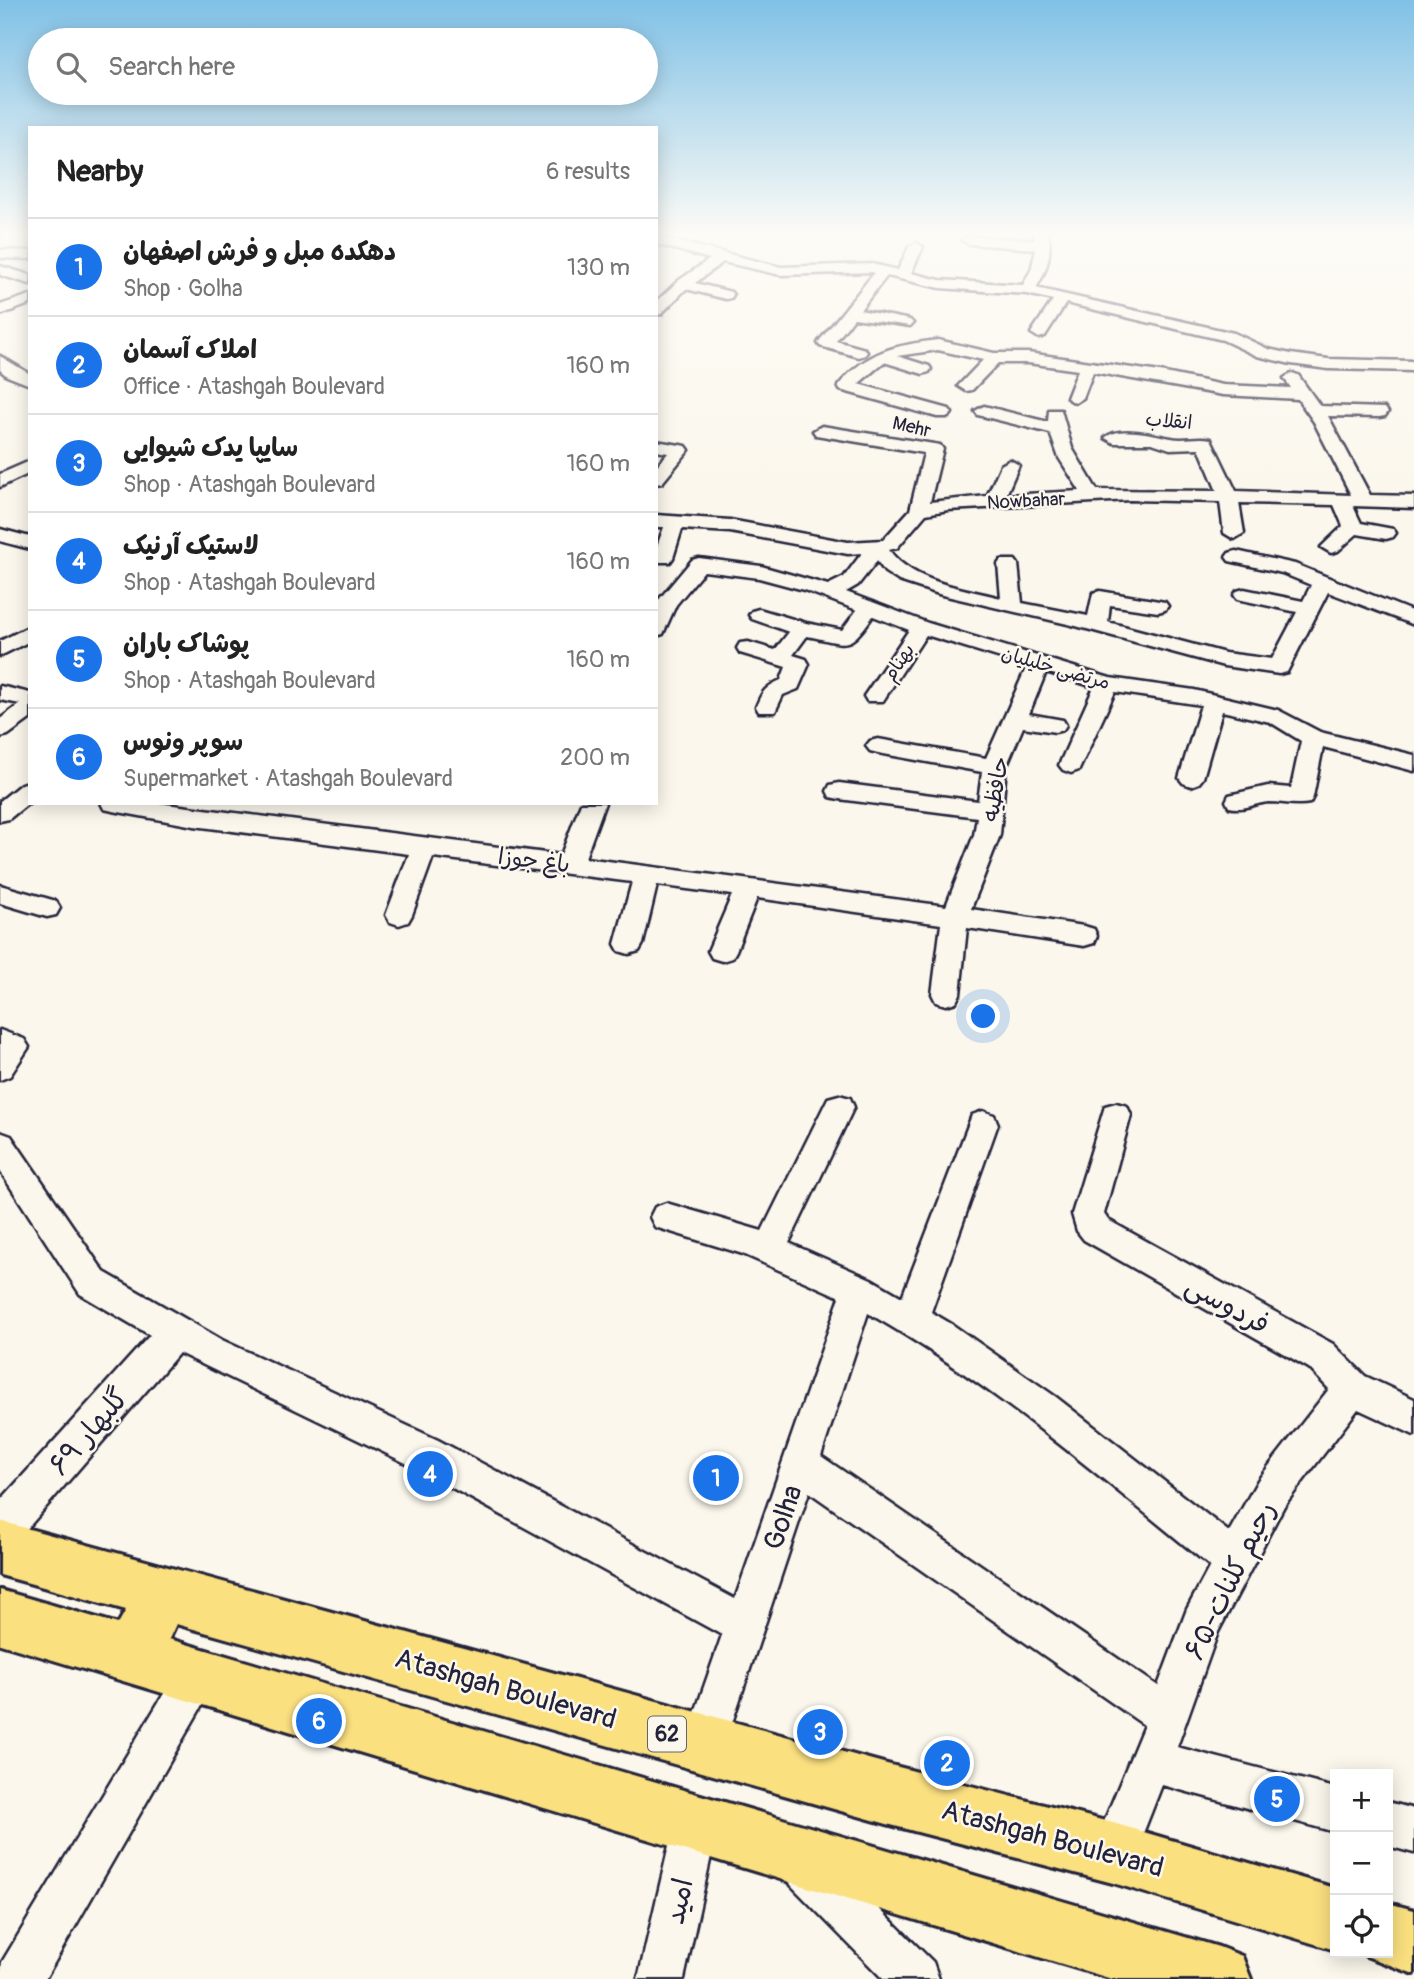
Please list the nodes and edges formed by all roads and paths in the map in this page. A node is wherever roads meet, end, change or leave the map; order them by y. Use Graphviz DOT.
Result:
graph roads {
  1 [pos="840,324"];
  2 [pos="1045,324"];
  3 [pos="1156,324"];
  4 [pos="1039,333"];
  5 [pos="859,352"];
  6 [pos="881,356"];
  7 [pos="994,358"];
  8 [pos="1291,359"];
  9 [pos="7,362"];
  10 [pos="1414,366"];
  11 [pos="1087,368"];
  12 [pos="923,369"];
  13 [pos="26,379"];
  14 [pos="966,386"];
  15 [pos="0,391"];
  16 [pos="1303,394"];
  17 [pos="1074,398"];
  18 [pos="984,411"];
  19 [pos="1315,411"];
  20 [pos="1379,412"];
  21 [pos="943,414"];
  22 [pos="822,431"];
  23 [pos="1114,438"];
  24 [pos="658,446"];
  25 [pos="1010,465"];
  26 [pos="28,467"];
  27 [pos="658,477"];
  28 [pos="0,481"];
  29 [pos="1092,496"];
  30 [pos="1229,497"];
  31 [pos="1341,499"];
  32 [pos="1363,500"];
  33 [pos="993,502"];
  34 [pos="1414,502"];
  35 [pos="919,510"];
  36 [pos="666,521"];
  37 [pos="1353,527"];
  38 [pos="1234,533"];
  39 [pos="1386,533"];
  40 [pos="877,547"];
  41 [pos="1331,547"];
  42 [pos="1236,557"];
  43 [pos="663,558"];
  44 [pos="1008,564"];
  45 [pos="1322,583"];
  46 [pos="830,593"];
  47 [pos="1244,595"];
  48 [pos="1157,606"];
  49 [pos="1012,607"];
  50 [pos="869,608"];
  51 [pos="1308,608"];
  52 [pos="759,615"];
  53 [pos="1414,620"];
  54 [pos="658,626"];
  55 [pos="1097,626"];
  56 [pos="921,627"];
  57 [pos="802,629"];
  58 [pos="748,648"];
  59 [pos="780,658"];
  60 [pos="1039,664"];
  61 [pos="1107,684"];
  62 [pos="0,693"];
  63 [pos="875,696"];
  64 [pos="28,700"];
  65 [pos="1213,702"];
  66 [pos="767,707"];
  67 [pos="28,709"];
  68 [pos="1014,719"];
  69 [pos="1055,725"];
  70 [pos="0,730"];
  71 [pos="1313,738"];
  72 [pos="878,746"];
  73 [pos="1414,763"];
  74 [pos="1071,765"];
  75 [pos="994,767"];
  76 [pos="1191,778"];
  77 [pos="839,791"];
  78 [pos="28,792"];
  79 [pos="1238,801"];
  80 [pos="140,805"];
  81 [pos="592,805"];
  82 [pos="989,810"];
  83 [pos="0,813"];
  84 [pos="250,813"];
  85 [pos="424,846"];
  86 [pos="570,865"];
  87 [pos="647,875"];
  88 [pos="748,887"];
  89 [pos="0,894"];
  90 [pos="47,908"];
  91 [pos="399,915"];
  92 [pos="955,916"];
  93 [pos="1084,936"];
  94 [pos="629,944"];
  95 [pos="722,951"];
  96 [pos="946,994"];
  97 [pos="0,1041"];
  98 [pos="0,1069"];
  99 [pos="839,1107"];
  100 [pos="1116,1115"];
  101 [pos="983,1124"];
  102 [pos="0,1144"];
  103 [pos="666,1217"];
  104 [pos="769,1250"];
  105 [pos="859,1290"];
  106 [pos="911,1319"];
  107 [pos="175,1332"];
  108 [pos="1352,1388"];
  109 [pos="1414,1417"];
  110 [pos="800,1463"];
  111 [pos="0,1530"];
  112 [pos="0,1548"];
  113 [pos="1235,1561"];
  114 [pos="163,1593"];
  115 [pos="0,1617"];
  116 [pos="745,1626"];
  117 [pos="132,1656"];
  118 [pos="197,1676"];
  119 [pos="1168,1717"];
  120 [pos="705,1744"];
  121 [pos="1151,1760"];
  122 [pos="1330,1809"];
  123 [pos="695,1824"];
  124 [pos="1393,1825"];
  125 [pos="1414,1830"];
  126 [pos="790,1852"];
  127 [pos="1113,1853"];
  128 [pos="1330,1918"];
  129 [pos="1393,1936"];
  130 [pos="1414,1942"];
  131 [pos="19,1979"];
  132 [pos="660,1979"];
  133 [pos="916,1979"];
  134 [pos="1219,1979"];
  1 -- 5 [label="street"];
  2 -- 4 [label="street"];
  3 -- 8 [label="street"];
  6 -- 7 [label="street"];
  6 -- 12 [label="street"];
  6 -- 21 [label="street"];
  7 -- 11 [label="street"];
  7 -- 14 [label="street"];
  8 -- 10 [label="street"];
  8 -- 16 [label="street"];
  9 -- 13 [label="street"];
  11 -- 16 [label="street"];
  11 -- 17 [label="street"];
  13 -- 15 [label="street"];
  16 -- 19 [label="street"];
  18 -- 29 [label="street"];
  19 -- 20 [label="street"];
  19 -- 32 [label="street"];
  22 -- 35 [label="street, Mehr"];
  23 -- 30 [label="street, انقلاب"];
  24 -- 27 [label="street"];
  25 -- 33 [label="street"];
  26 -- 28 [label="street"];
  29 -- 30 [label="street, Nowbahar"];
  29 -- 33 [label="street, Nowbahar"];
  30 -- 31 [label="street, Nowbahar"];
  30 -- 38 [label="street"];
  31 -- 32 [label="street, Nowbahar"];
  31 -- 37 [label="street"];
  32 -- 34 [label="street, Nowbahar"];
  33 -- 35 [label="street, Nowbahar"];
  35 -- 40 [label="street"];
  36 -- 40 [label="street"];
  36 -- 43 [label="street"];
  37 -- 39 [label="street"];
  37 -- 41 [label="street"];
  40 -- 46 [label="street"];
  40 -- 49 [label="street"];
  42 -- 45 [label="street"];
  44 -- 49 [label="street"];
  45 -- 51 [label="street"];
  45 -- 53 [label="street"];
  46 -- 50 [label="street, مرتضی خلیلیان"];
  46 -- 54 [label="street, مرتضی خلیلیان"];
  47 -- 51 [label="street"];
  48 -- 55 [label="street"];
  49 -- 55 [label="street"];
  50 -- 56 [label="street, مرتضی خلیلیان"];
  50 -- 57 [label="street"];
  51 -- 55 [label="street"];
  52 -- 57 [label="street"];
  56 -- 60 [label="street, مرتضی خلیلیان"];
  56 -- 63 [label="street, بهنام"];
  57 -- 59 [label="street"];
  58 -- 59 [label="street"];
  59 -- 66 [label="street"];
  60 -- 61 [label="street, مرتضی خلیلیان"];
  60 -- 68 [label="street, حافظیه"];
  61 -- 65 [label="street, مرتضی خلیلیان"];
  61 -- 74 [label="street"];
  62 -- 64 [label="street"];
  65 -- 71 [label="street, مرتضی خلیلیان"];
  65 -- 76 [label="street"];
  67 -- 70 [label="street"];
  68 -- 69 [label="street"];
  68 -- 75 [label="street, حافظیه"];
  71 -- 73 [label="street, مرتضی خلیلیان"];
  71 -- 79 [label="street"];
  72 -- 75 [label="street"];
  75 -- 82 [label="street, حافظیه"];
  77 -- 82 [label="street"];
  78 -- 83 [label="street"];
  80 -- 84 [label="street, باغ جوزا"];
  81 -- 86 [label="street"];
  82 -- 92 [label="street, حافظیه"];
  84 -- 85 [label="street, باغ جوزا"];
  85 -- 86 [label="street, باغ جوزا"];
  85 -- 91 [label="street"];
  86 -- 87 [label="street, باغ جوزا"];
  87 -- 88 [label="street, باغ جوزا"];
  87 -- 94 [label="street"];
  88 -- 92 [label="street, باغ جوزا"];
  88 -- 95 [label="street"];
  89 -- 90 [label="street"];
  92 -- 93 [label="street, باغ جوزا"];
  92 -- 96 [label="street, حافظیه"];
  97 -- 98 [label="street"];
  99 -- 104 [label="street"];
  100 -- 108 [label="street, فردوسی"];
  101 -- 106 [label="street"];
  102 -- 107 [label="street"];
  103 -- 104 [label="street"];
  104 -- 105 [label="street"];
  105 -- 106 [label="street"];
  105 -- 110 [label="street, Golha"];
  106 -- 113 [label="street"];
  107 -- 111 [label="street, ۶۹ گلبهار"];
  107 -- 116 [label="street"];
  108 -- 109 [label="street"];
  108 -- 113 [label="street, ۶۵-رحیم کلنات"];
  110 -- 116 [label="street, Golha"];
  110 -- 119 [label="street"];
  112 -- 114 [label="main road, Atashgah Boulevard / 62"];
  113 -- 119 [label="street, ۶۵-رحیم کلنات"];
  114 -- 117 [label="main road"];
  114 -- 120 [label="main road, Atashgah Boulevard / 62"];
  115 -- 117 [label="main road"];
  116 -- 120 [label="street, Golha"];
  117 -- 118 [label="main road"];
  118 -- 123 [label="main road"];
  118 -- 131 [label="street"];
  119 -- 121 [label="street, ۶۵-رحیم کلنات"];
  120 -- 127 [label="main road, Atashgah Boulevard / 62"];
  121 -- 122 [label="street"];
  121 -- 127 [label="street, ۶۵-رحیم کلنات"];
  123 -- 126 [label="main road"];
  123 -- 132 [label="street, امید"];
  124 -- 125 [label="street"];
  126 -- 133 [label="street"];
  126 -- 134 [label="main road"];
  127 -- 128 [label="main road, Atashgah Boulevard / 62"];
  129 -- 130 [label="main road"];
}
